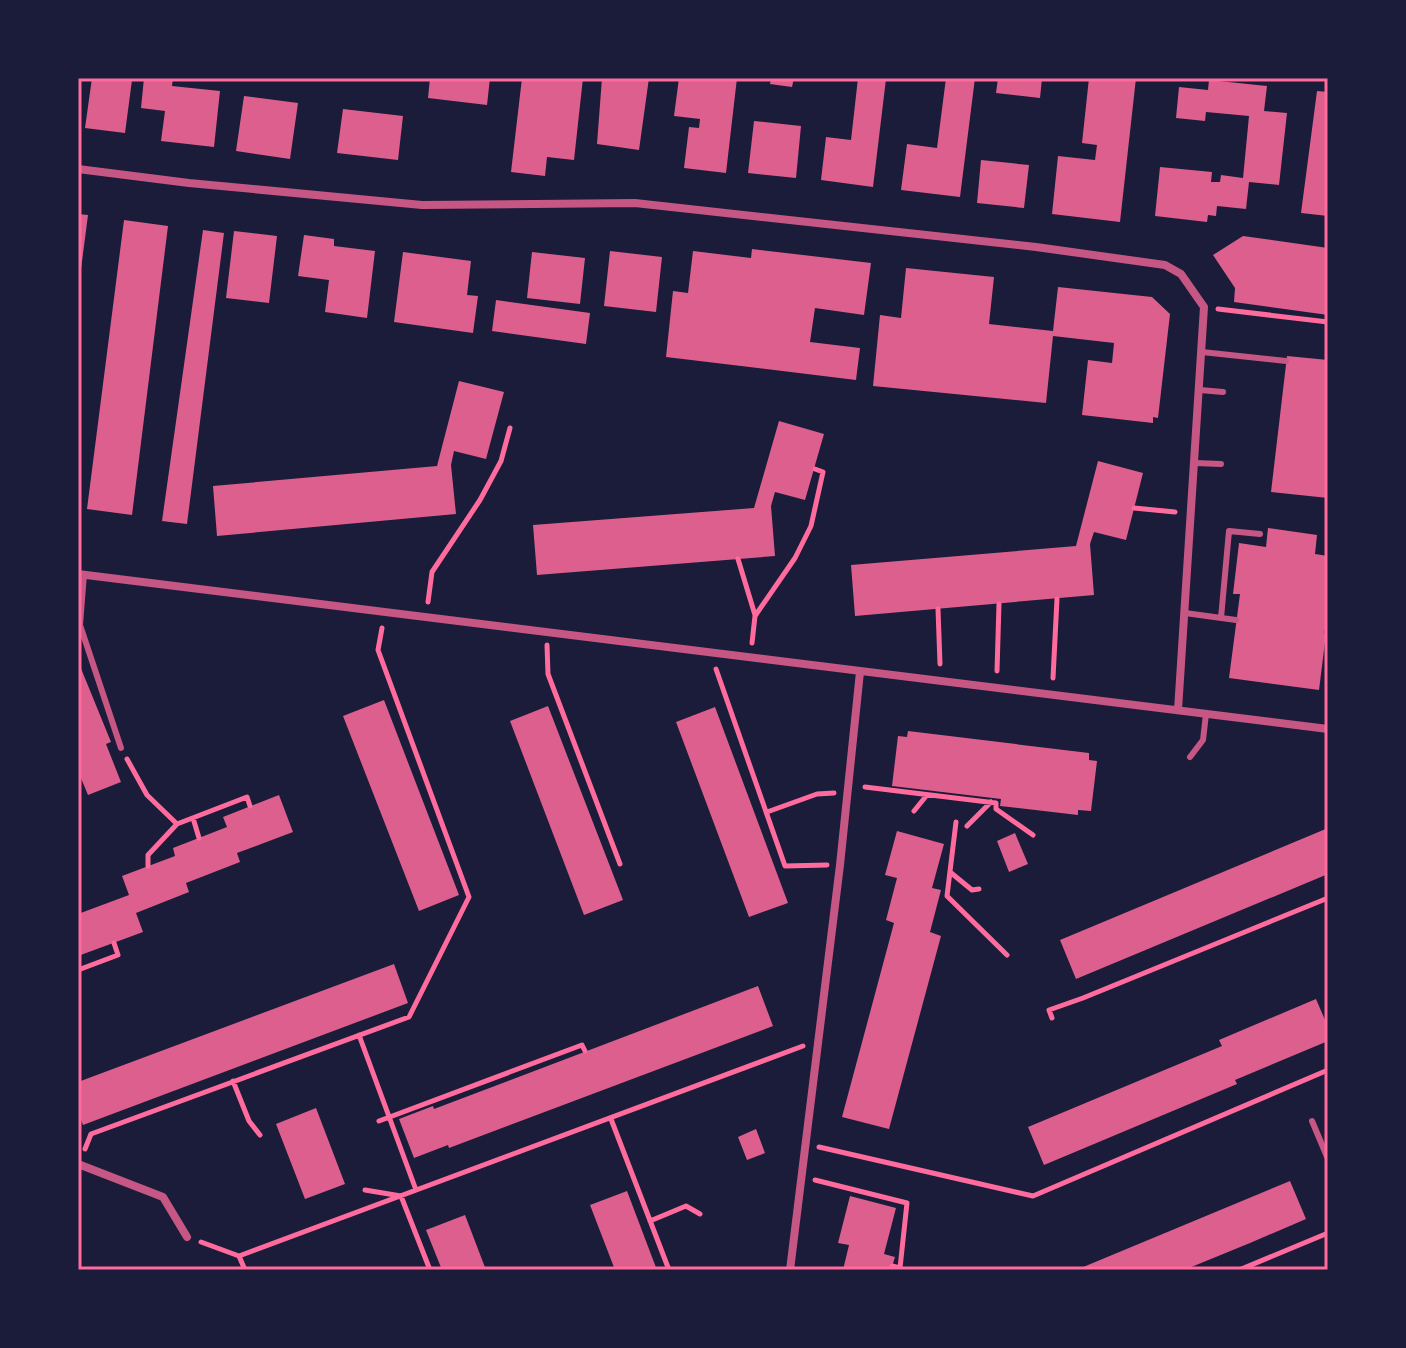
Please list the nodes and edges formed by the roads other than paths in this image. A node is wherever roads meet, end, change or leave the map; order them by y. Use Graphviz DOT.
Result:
graph roads {
  1 [pos="78,169"];
  2 [pos="1202,352"];
  3 [pos="1286,361"];
  4 [pos="1200,390"];
  5 [pos="1223,392"];
  6 [pos="1195,463"];
  7 [pos="1221,464"];
  8 [pos="1260,534"];
  9 [pos="81,574"];
  10 [pos="1185,613"];
  11 [pos="1221,618"];
  12 [pos="1236,620"];
  13 [pos="860,672"];
  14 [pos="1178,710"];
  15 [pos="1206,714"];
  16 [pos="1328,729"];
  17 [pos="121,748"];
  18 [pos="1190,757"];
  19 [pos="1312,1121"];
  20 [pos="1328,1159"];
  21 [pos="79,1165"];
  22 [pos="187,1237"];
  23 [pos="790,1270"];
  1 -- 2 [label="street"];
  2 -- 3 [label="lane"];
  2 -- 4 [label="street"];
  4 -- 5 [label="lane"];
  4 -- 6 [label="street"];
  6 -- 7 [label="lane"];
  6 -- 10 [label="street"];
  8 -- 11 [label="lane"];
  9 -- 13 [label="street"];
  9 -- 17 [label="lane"];
  10 -- 11 [label="lane"];
  10 -- 14 [label="street"];
  11 -- 12 [label="lane"];
  13 -- 14 [label="street"];
  13 -- 23 [label="street"];
  14 -- 15 [label="street"];
  15 -- 16 [label="street"];
  15 -- 18 [label="lane"];
  19 -- 20 [label="lane"];
  21 -- 22 [label="street"];
}
